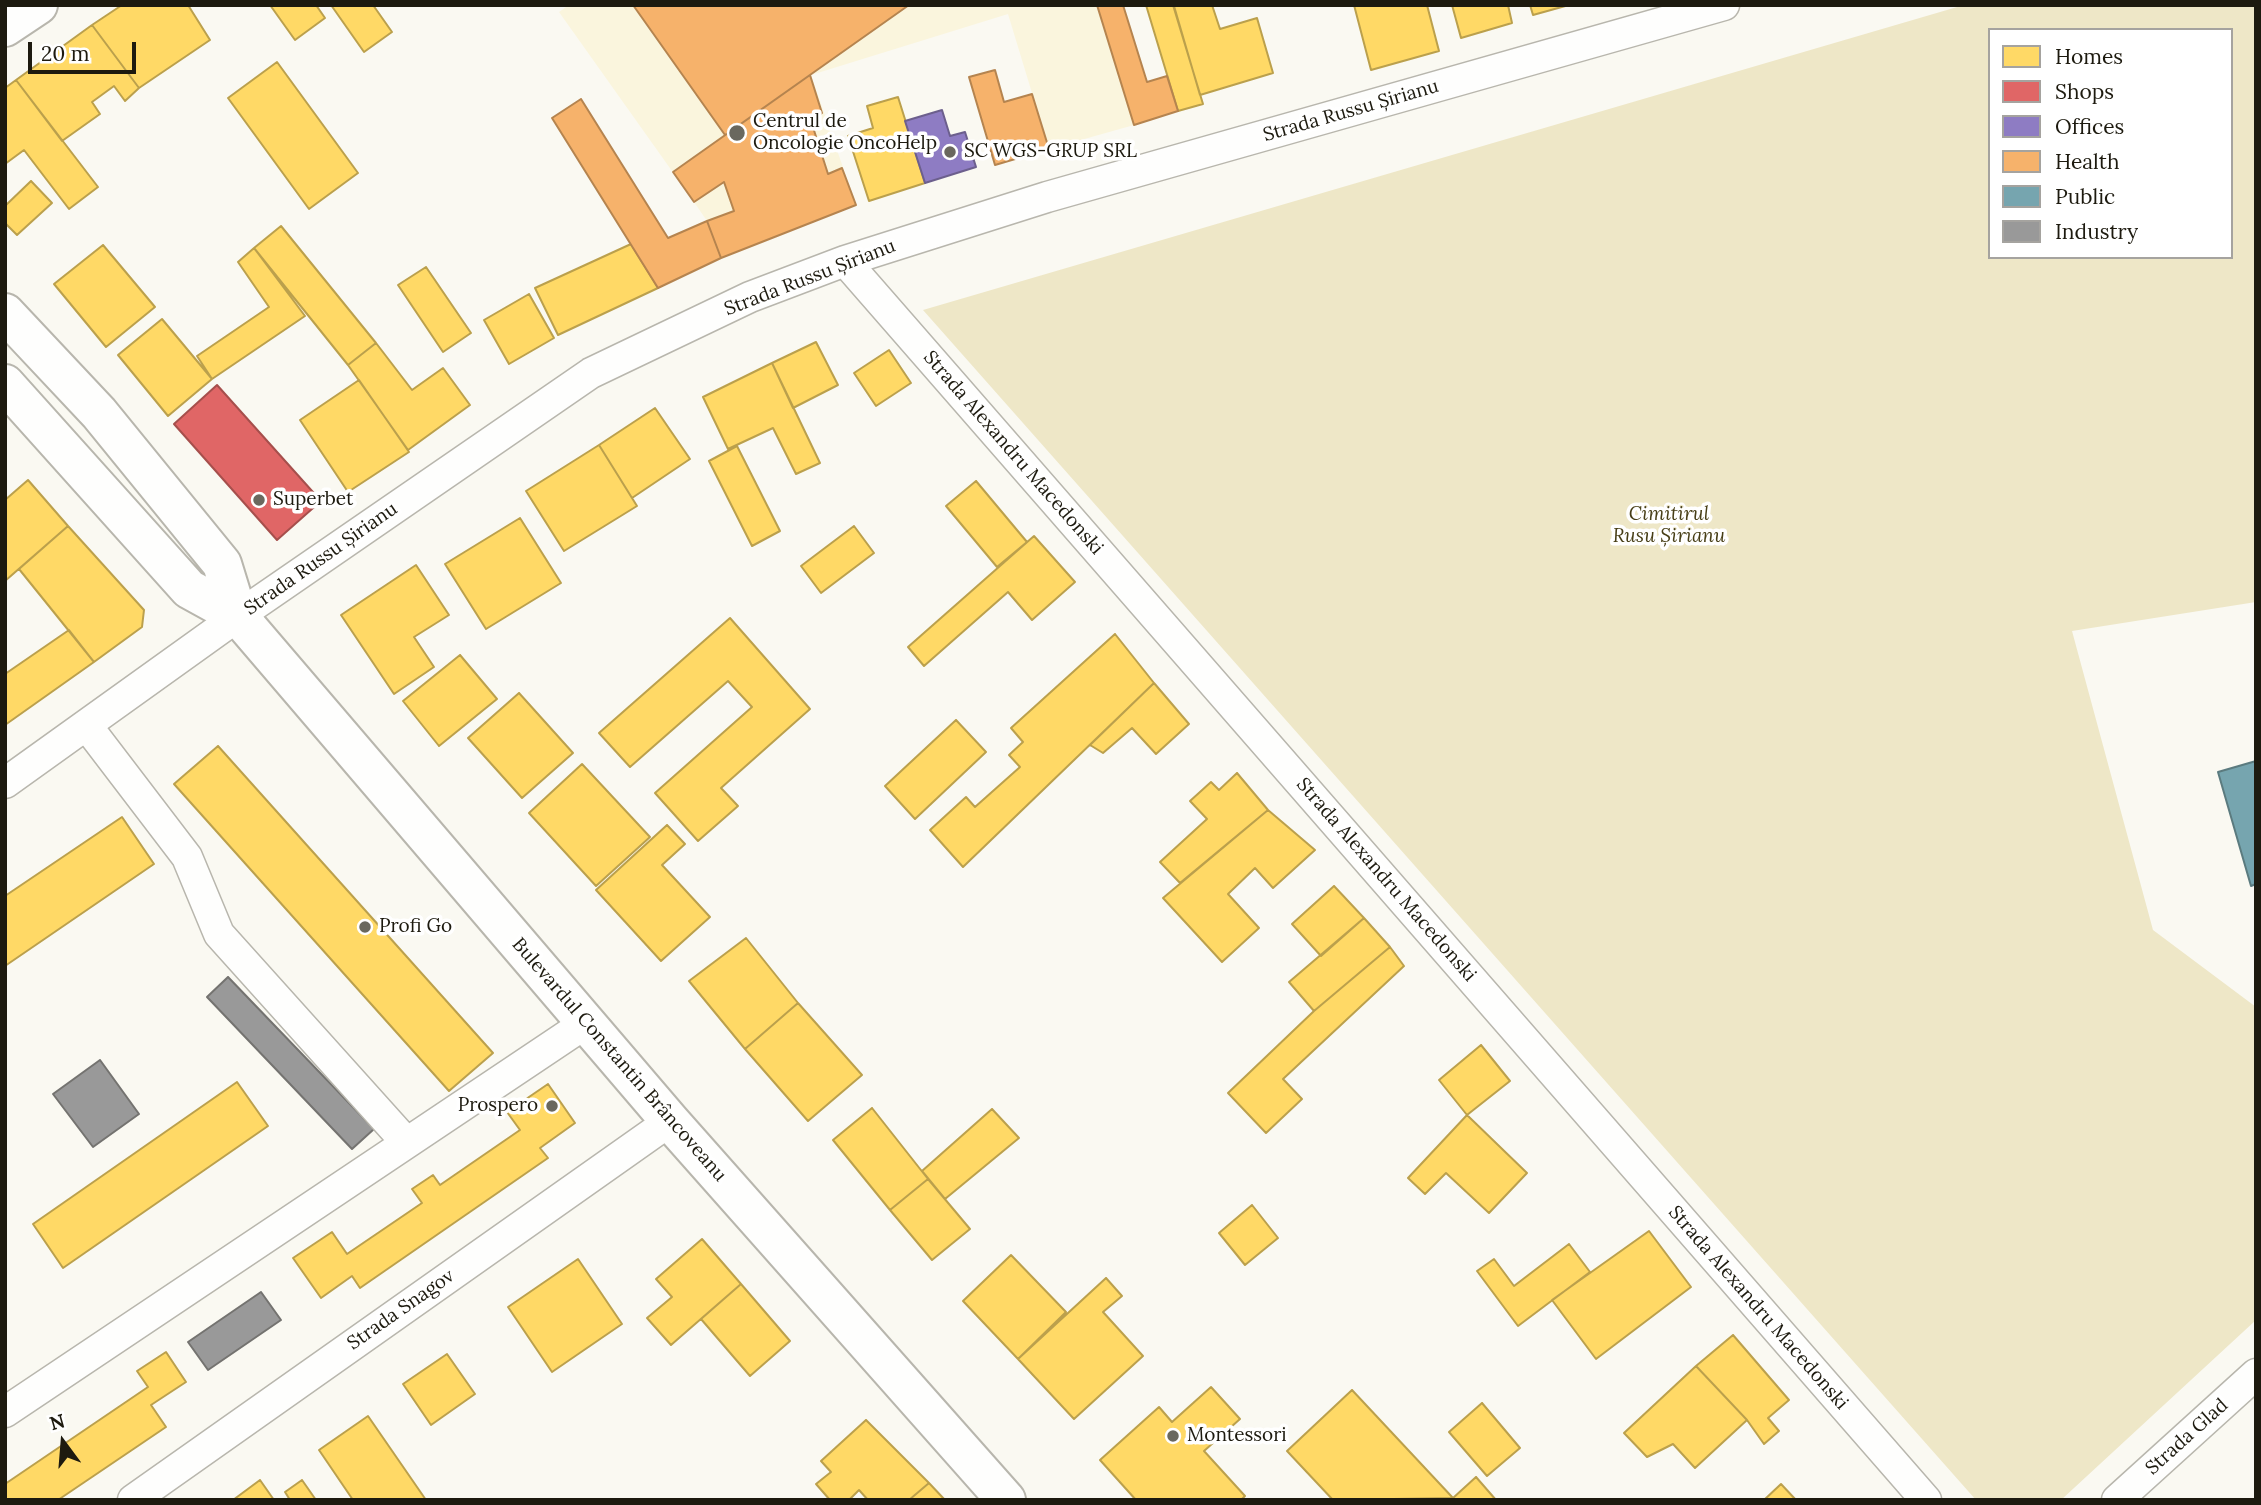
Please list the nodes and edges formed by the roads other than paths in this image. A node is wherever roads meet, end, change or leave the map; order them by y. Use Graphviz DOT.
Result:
graph roads {
  1 [pos="37,5"];
  2 [pos="1724,5"];
  3 [pos="5,27"];
  4 [pos="845,261"];
  5 [pos="5,313"];
  6 [pos="5,384"];
  7 [pos="238,616"];
  8 [pos="88,726"];
  9 [pos="5,783"];
  10 [pos="586,1023"];
  11 [pos="670,1121"];
  12 [pos="406,1142"];
  13 [pos="2256,1374"];
  14 [pos="5,1412"];
  15 [pos="132,1500"];
  16 [pos="1006,1500"];
  17 [pos="1926,1500"];
  18 [pos="2117,1500"];
  1 -- 3 [label="main road"];
  2 -- 4 [label="street, Strada Russu Șirianu"];
  4 -- 7 [label="street, Strada Russu Șirianu"];
  4 -- 17 [label="street, Strada Alexandru Macedonski"];
  5 -- 7 [label="main road, Bulevardul Constantin Brâncoveanu"];
  6 -- 7 [label="main road, Bulevardul Constantin Brâncoveanu"];
  7 -- 8 [label="street, Strada Russu Șirianu"];
  7 -- 10 [label="main road, Bulevardul Constantin Brâncoveanu"];
  8 -- 9 [label="street, Strada Russu Șirianu"];
  8 -- 12 [label="street"];
  10 -- 11 [label="main road, Bulevardul Constantin Brâncoveanu"];
  10 -- 12 [label="street"];
  11 -- 15 [label="street, Strada Snagov"];
  11 -- 16 [label="main road, Bulevardul Constantin Brâncoveanu"];
  12 -- 14 [label="street"];
  13 -- 18 [label="street, Strada Glad"];
}
